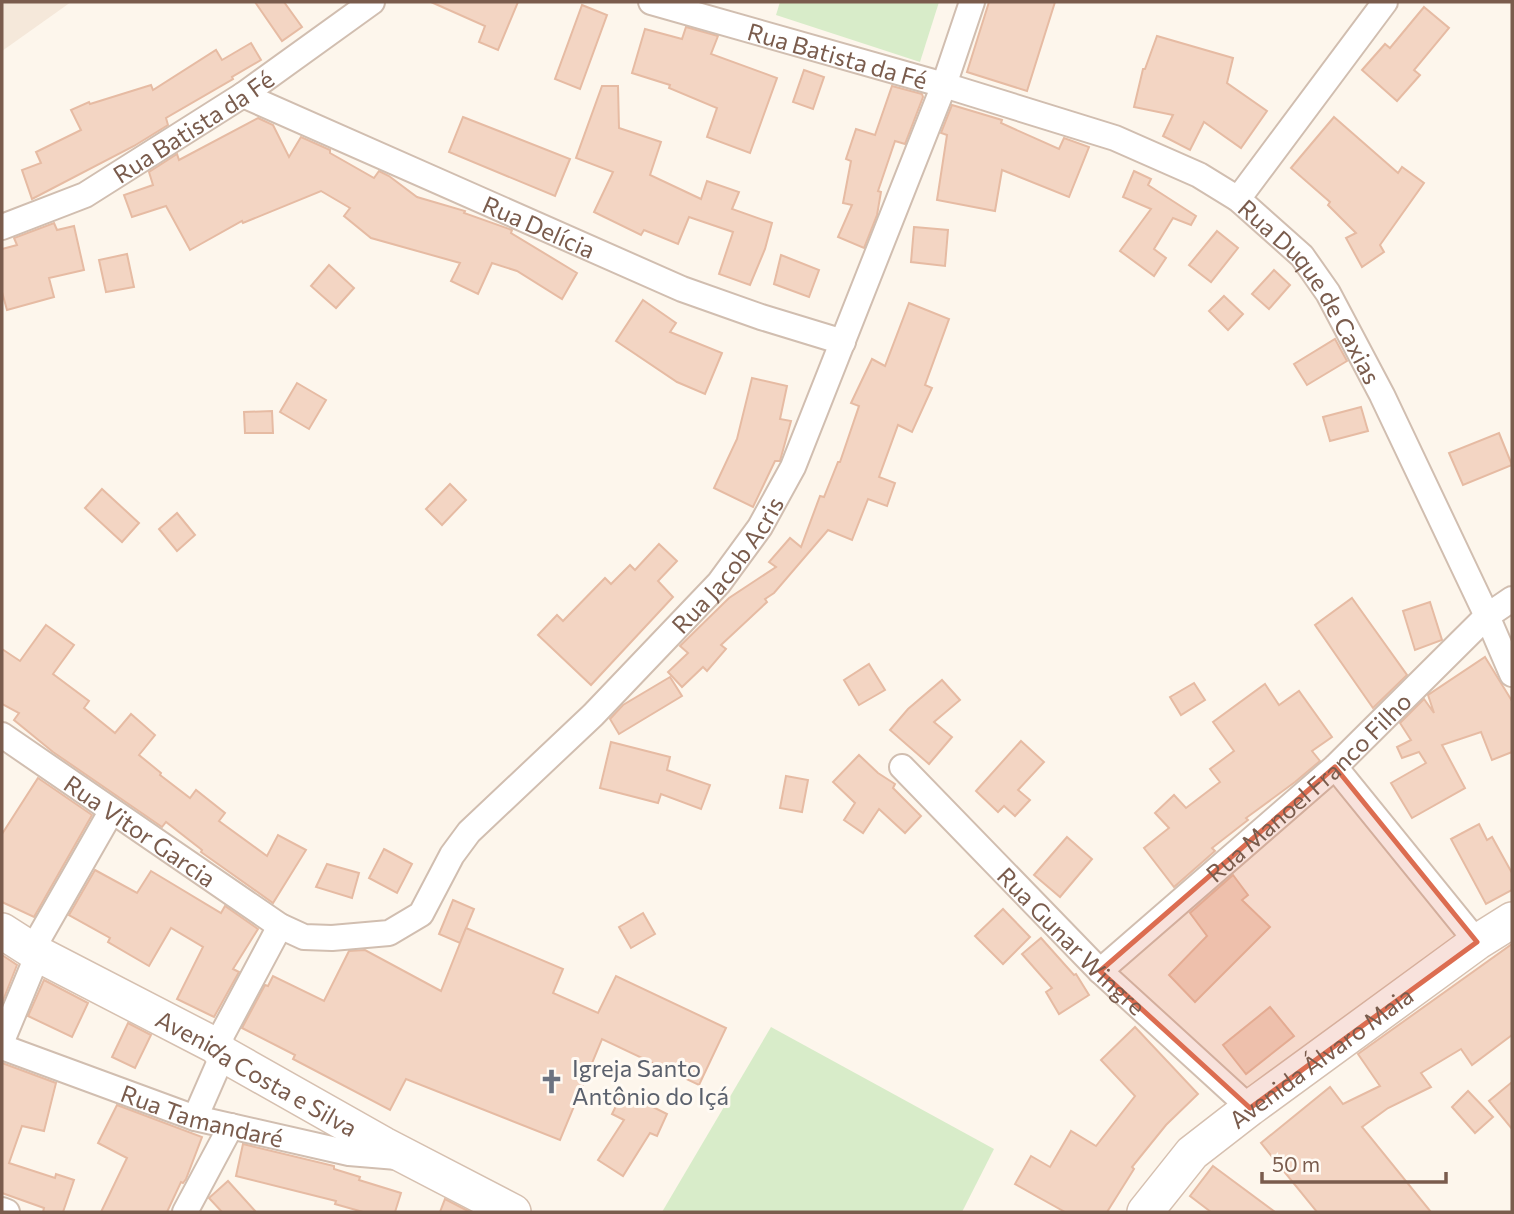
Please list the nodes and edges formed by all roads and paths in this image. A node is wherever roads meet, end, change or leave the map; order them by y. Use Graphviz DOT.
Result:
graph roads {
  1 [pos="372,2"];
  2 [pos="651,2"];
  3 [pos="972,2"];
  4 [pos="1385,2"];
  5 [pos="944,85"];
  6 [pos="243,95"];
  7 [pos="1238,199"];
  8 [pos="2,227"];
  9 [pos="843,342"];
  10 [pos="1512,599"];
  11 [pos="1488,616"];
  12 [pos="1512,674"];
  13 [pos="2,735"];
  14 [pos="902,767"];
  15 [pos="1335,768"];
  16 [pos="111,812"];
  17 [pos="1512,920"];
  18 [pos="280,926"];
  19 [pos="2,931"];
  20 [pos="1477,942"];
  21 [pos="35,952"];
  22 [pos="1100,971"];
  23 [pos="2,1041"];
  24 [pos="2,1047"];
  25 [pos="220,1050"];
  26 [pos="1251,1108"];
  27 [pos="195,1118"];
  28 [pos="231,1126"];
  29 [pos="409,1158"];
  30 [pos="499,1209"];
  31 [pos="2,1210"];
  32 [pos="7,1212"];
  33 [pos="185,1212"];
  34 [pos="1144,1212"];
  1 -- 6 [label="street, Rua Batista da Fé"];
  2 -- 5 [label="street, Rua Batista da Fé"];
  3 -- 5 [label="street, Rua Jacob Acris"];
  4 -- 7 [label="street"];
  5 -- 7 [label="street, Rua Duque de Caxias"];
  5 -- 9 [label="street, Rua Jacob Acris"];
  6 -- 8 [label="street, Rua Batista da Fé"];
  6 -- 9 [label="street, Rua Delícia"];
  7 -- 11 [label="street, Rua Duque de Caxias"];
  9 -- 18 [label="street, Rua Jacob Acris"];
  10 -- 11 [label="street, Rua Manoel Franco Filho"];
  11 -- 12 [label="street, Rua Duque de Caxias"];
  11 -- 15 [label="street, Rua Manoel Franco Filho"];
  13 -- 16 [label="street, Rua Vitor Garcia"];
  14 -- 22 [label="street, Rua Gunar Wingre"];
  15 -- 20 [label="street"];
  15 -- 22 [label="street, Rua Manoel Franco Filho"];
  16 -- 18 [label="street, Rua Vitor Garcia"];
  16 -- 21 [label="street"];
  17 -- 20 [label="street, Avenida Álvaro Maia"];
  18 -- 25 [label="street"];
  19 -- 21 [label="street, Avenida Costa e Silva"];
  20 -- 26 [label="street, Avenida Álvaro Maia"];
  21 -- 23 [label="street"];
  21 -- 25 [label="street, Avenida Costa e Silva"];
  22 -- 26 [label="street, Rua Gunar Wingre"];
  24 -- 27 [label="street, Rua Tamandaré"];
  25 -- 27 [label="street"];
  25 -- 29 [label="street, Avenida Costa e Silva"];
  26 -- 34 [label="street, Avenida Álvaro Maia"];
  27 -- 28 [label="street, Rua Tamandaré"];
  28 -- 29 [label="street, Rua Tamandaré"];
  28 -- 33 [label="street"];
  29 -- 30 [label="street, Avenida Costa e Silva"];
  31 -- 32 [label="street"];
}
